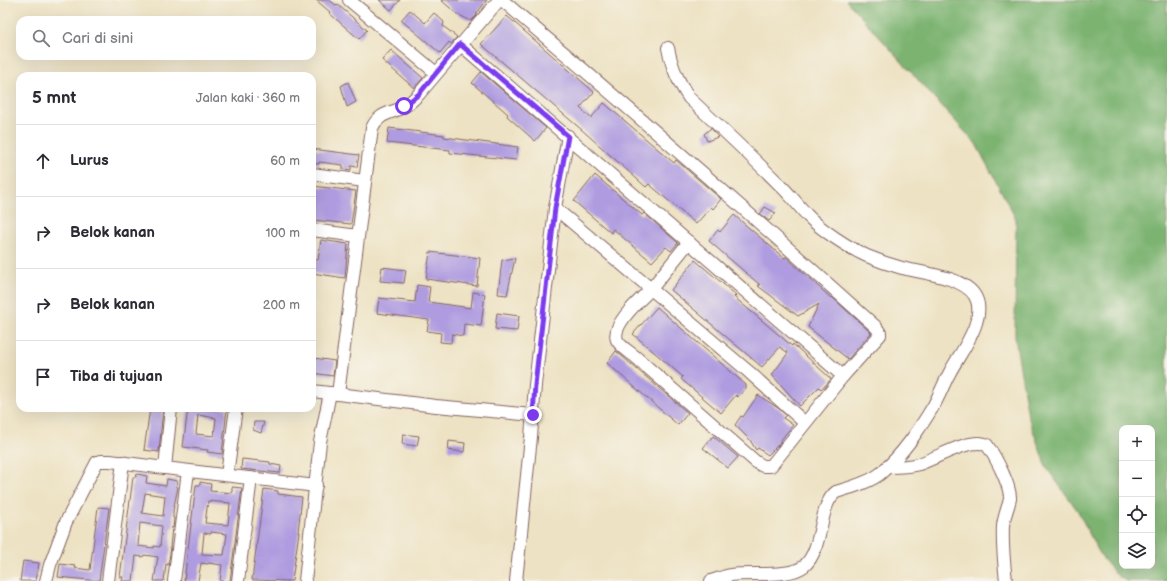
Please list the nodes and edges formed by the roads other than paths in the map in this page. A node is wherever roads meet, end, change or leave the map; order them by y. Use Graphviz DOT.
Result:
graph roads {
  1 [pos="349,0"];
  2 [pos="501,0"];
  3 [pos="460,44"];
  4 [pos="668,48"];
  5 [pos="436,73"];
  6 [pos="568,136"];
  7 [pos="316,174"];
  8 [pos="365,180"];
  9 [pos="555,208"];
  10 [pos="316,231"];
  11 [pos="358,236"];
  12 [pos="688,242"];
  13 [pos="651,289"];
  14 [pos="843,376"];
  15 [pos="316,392"];
  16 [pos="334,394"];
  17 [pos="171,412"];
  18 [pos="235,412"];
  19 [pos="533,415"];
  20 [pos="805,423"];
  21 [pos="123,462"];
  22 [pos="165,468"];
  23 [pos="887,468"];
  24 [pos="188,471"];
  25 [pos="227,475"];
  26 [pos="251,478"];
  27 [pos="316,486"];
  28 [pos="46,581"];
  29 [pos="108,581"];
  30 [pos="174,581"];
  31 [pos="238,581"];
  32 [pos="305,581"];
  33 [pos="516,581"];
  34 [pos="711,581"];
  35 [pos="1006,581"];
  1 -- 5 [label="street"];
  2 -- 3 [label="street"];
  2 -- 14 [label="street"];
  3 -- 5 [label="street"];
  3 -- 6 [label="street"];
  4 -- 23 [label="street"];
  5 -- 8 [label="street"];
  6 -- 9 [label="street"];
  6 -- 12 [label="street"];
  7 -- 8 [label="street"];
  8 -- 11 [label="street"];
  9 -- 13 [label="street"];
  9 -- 19 [label="street"];
  10 -- 11 [label="street"];
  11 -- 16 [label="street"];
  12 -- 13 [label="street"];
  12 -- 14 [label="street"];
  13 -- 20 [label="street"];
  13 -- 20 [label="street"];
  14 -- 20 [label="street"];
  15 -- 16 [label="street"];
  16 -- 19 [label="street"];
  16 -- 27 [label="street"];
  17 -- 22 [label="street"];
  18 -- 25 [label="street"];
  19 -- 33 [label="street"];
  21 -- 22 [label="street"];
  21 -- 28 [label="street"];
  21 -- 29 [label="street"];
  22 -- 24 [label="street"];
  23 -- 34 [label="street"];
  23 -- 35 [label="street"];
  24 -- 25 [label="street"];
  24 -- 30 [label="street"];
  25 -- 26 [label="street"];
  26 -- 27 [label="street"];
  26 -- 31 [label="street"];
  27 -- 32 [label="street"];
}
